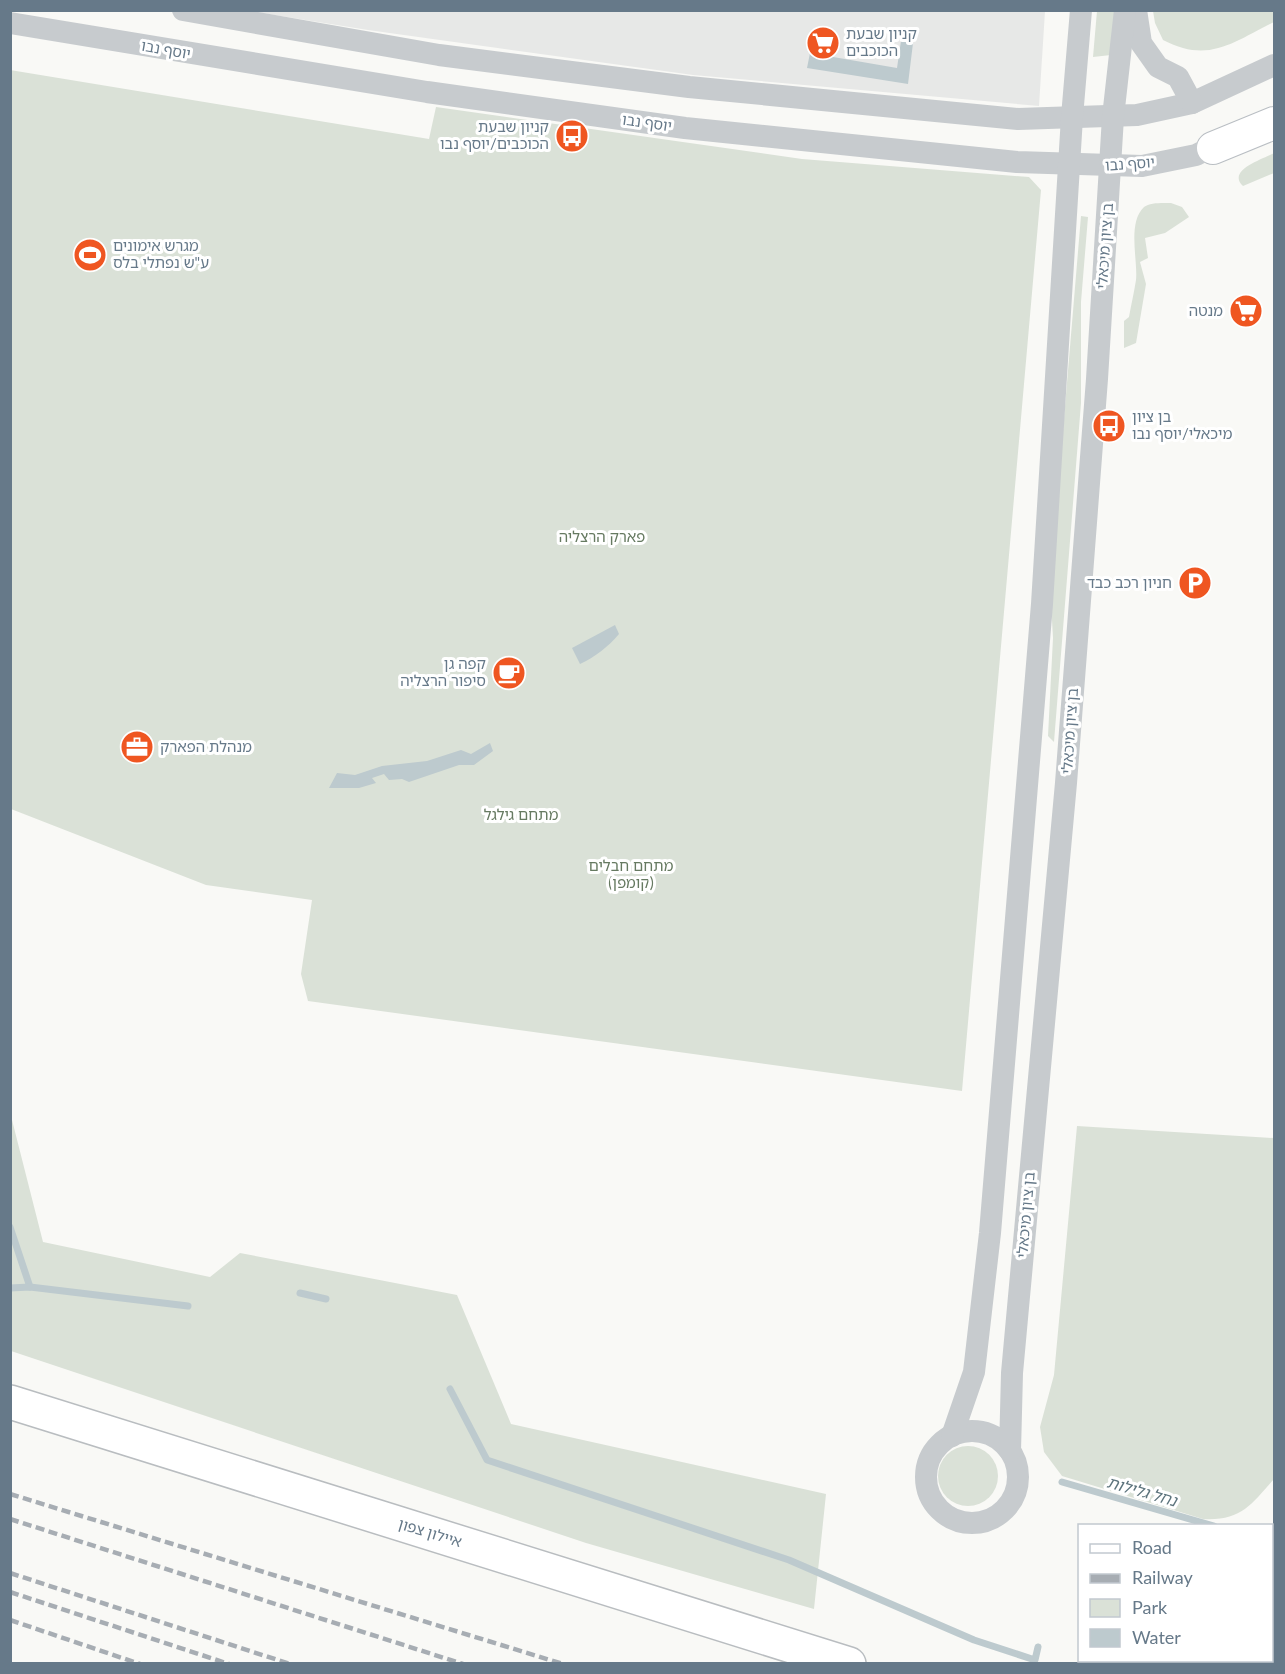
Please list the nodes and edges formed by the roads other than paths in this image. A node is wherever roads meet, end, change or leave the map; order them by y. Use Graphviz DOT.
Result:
graph roads {
  1 [pos="183,10"];
  2 [pos="1081,10"];
  3 [pos="1125,10"];
  4 [pos="1136,10"];
  5 [pos="10,23"];
  6 [pos="1275,65"];
  7 [pos="1192,103"];
  8 [pos="1275,109"];
  9 [pos="1072,117"];
  10 [pos="1113,117"];
  11 [pos="1275,123"];
  12 [pos="1213,148"];
  13 [pos="1069,164"];
  14 [pos="1110,167"];
  15 [pos="10,1402"];
  16 [pos="952,1436"];
  17 [pos="1010,1451"];
  18 [pos="849,1664"];
  1 -- 9 [label="street"];
  2 -- 9 [label="street"];
  3 -- 10 [label="street, בן ציון מיכאלי"];
  4 -- 7 [label="street"];
  5 -- 13 [label="street, יוסף נבו"];
  6 -- 7 [label="street"];
  7 -- 10 [label="street"];
  8 -- 12 [label="street, יוסף נבו"];
  9 -- 10 [label="street"];
  9 -- 13 [label="street"];
  10 -- 14 [label="street, בן ציון מיכאלי"];
  11 -- 12 [label="main road"];
  12 -- 14 [label="street, יוסף נבו"];
  13 -- 14 [label="street, יוסף נבו"];
  13 -- 16 [label="street"];
  14 -- 17 [label="street, בן ציון מיכאלי"];
  15 -- 18 [label="highway, איילון צפון"];
  16 -- 17 [label="street"];
  16 -- 17 [label="street"];
}
